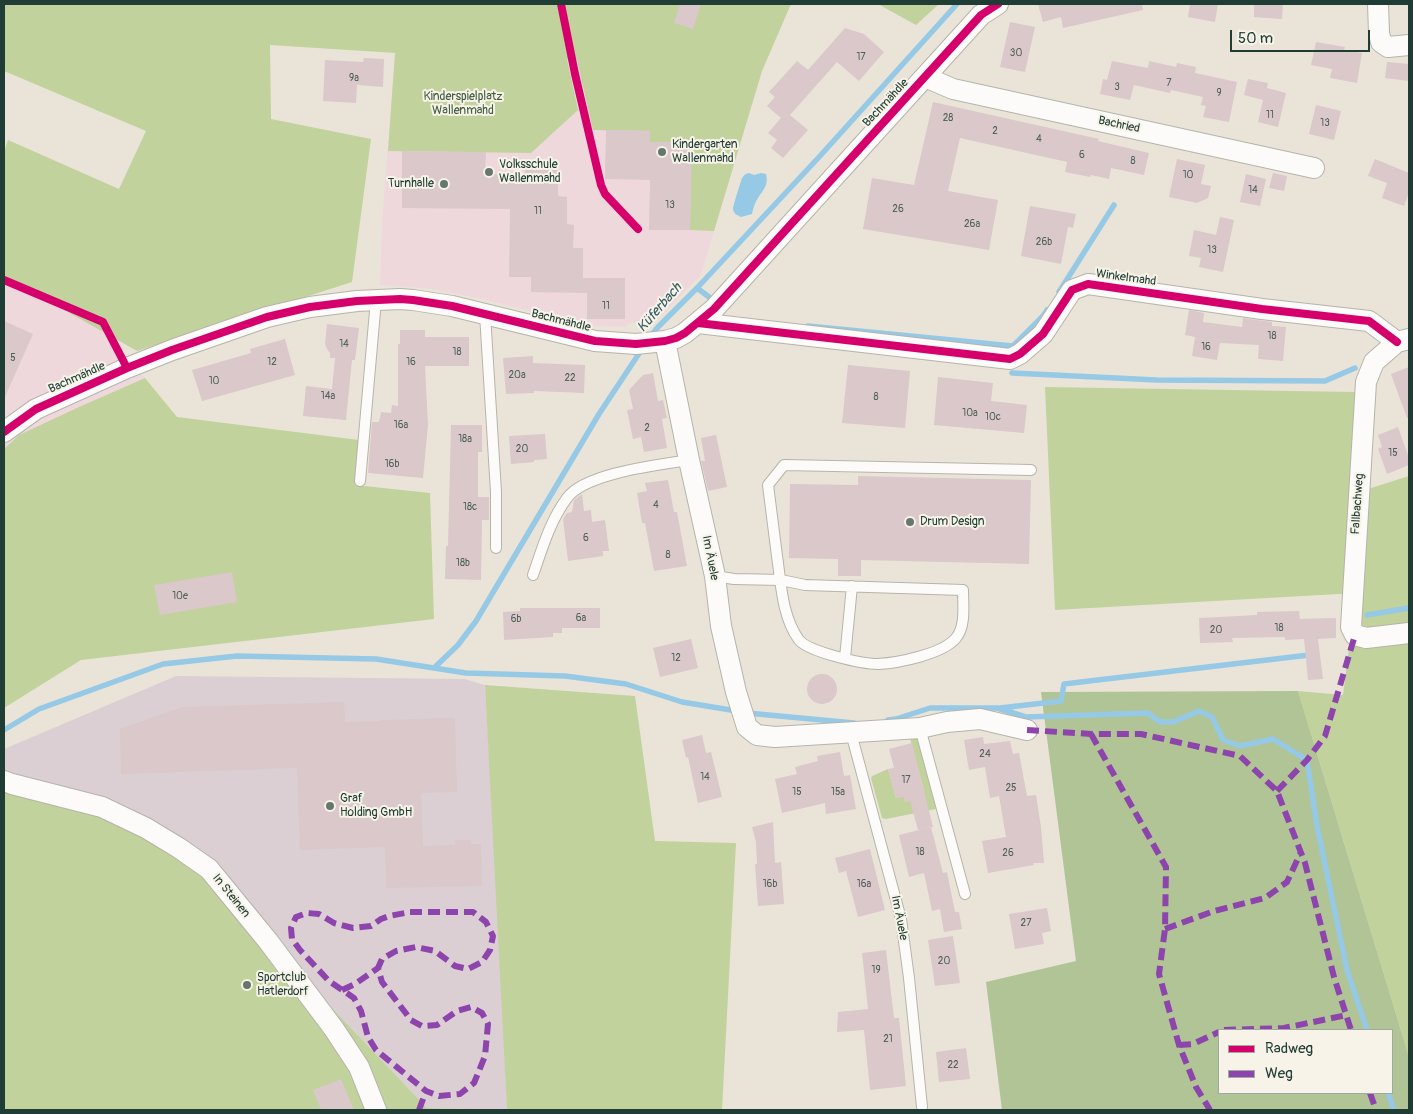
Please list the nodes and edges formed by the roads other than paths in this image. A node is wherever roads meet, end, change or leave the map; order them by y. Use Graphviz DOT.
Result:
graph roads {
  1 [pos="998,4"];
  2 [pos="1378,4"];
  3 [pos="1409,45"];
  4 [pos="925,78"];
  5 [pos="1314,168"];
  6 [pos="376,300"];
  7 [pos="484,314"];
  8 [pos="698,323"];
  9 [pos="1403,341"];
  10 [pos="654,342"];
  11 [pos="4,432"];
  12 [pos="689,460"];
  13 [pos="1032,470"];
  14 [pos="360,481"];
  15 [pos="496,548"];
  16 [pos="532,575"];
  17 [pos="715,576"];
  18 [pos="780,580"];
  19 [pos="852,586"];
  20 [pos="1409,633"];
  21 [pos="845,658"];
  22 [pos="920,728"];
  23 [pos="1027,730"];
  24 [pos="851,733"];
  25 [pos="4,781"];
  26 [pos="965,894"];
  27 [pos="922,1107"];
  28 [pos="376,1110"];
  1 -- 4 [label="street, Bachmähdle"];
  2 -- 3 [label="street"];
  4 -- 5 [label="street, Bachried"];
  4 -- 8 [label="street, Bachmähdle"];
  6 -- 7 [label="street, Bachmähdle"];
  6 -- 11 [label="street, Bachmähdle"];
  6 -- 14 [label="lane"];
  7 -- 10 [label="street, Bachmähdle"];
  7 -- 15 [label="lane"];
  8 -- 9 [label="street, Winkelmahd"];
  8 -- 10 [label="street, Bachmähdle"];
  9 -- 20 [label="street, Fallbachweg"];
  10 -- 12 [label="street, Im Äuele"];
  12 -- 16 [label="lane"];
  12 -- 17 [label="street, Im Äuele"];
  13 -- 18 [label="lane"];
  17 -- 18 [label="lane"];
  17 -- 24 [label="street, Im Äuele"];
  18 -- 19 [label="lane"];
  18 -- 21 [label="lane"];
  19 -- 21 [label="lane"];
  19 -- 21 [label="lane"];
  22 -- 23 [label="street, Im Äuele"];
  22 -- 24 [label="street, Im Äuele"];
  22 -- 26 [label="lane"];
  24 -- 27 [label="lane, Im Äuele"];
  25 -- 28 [label="street, In Steinen"];
}
